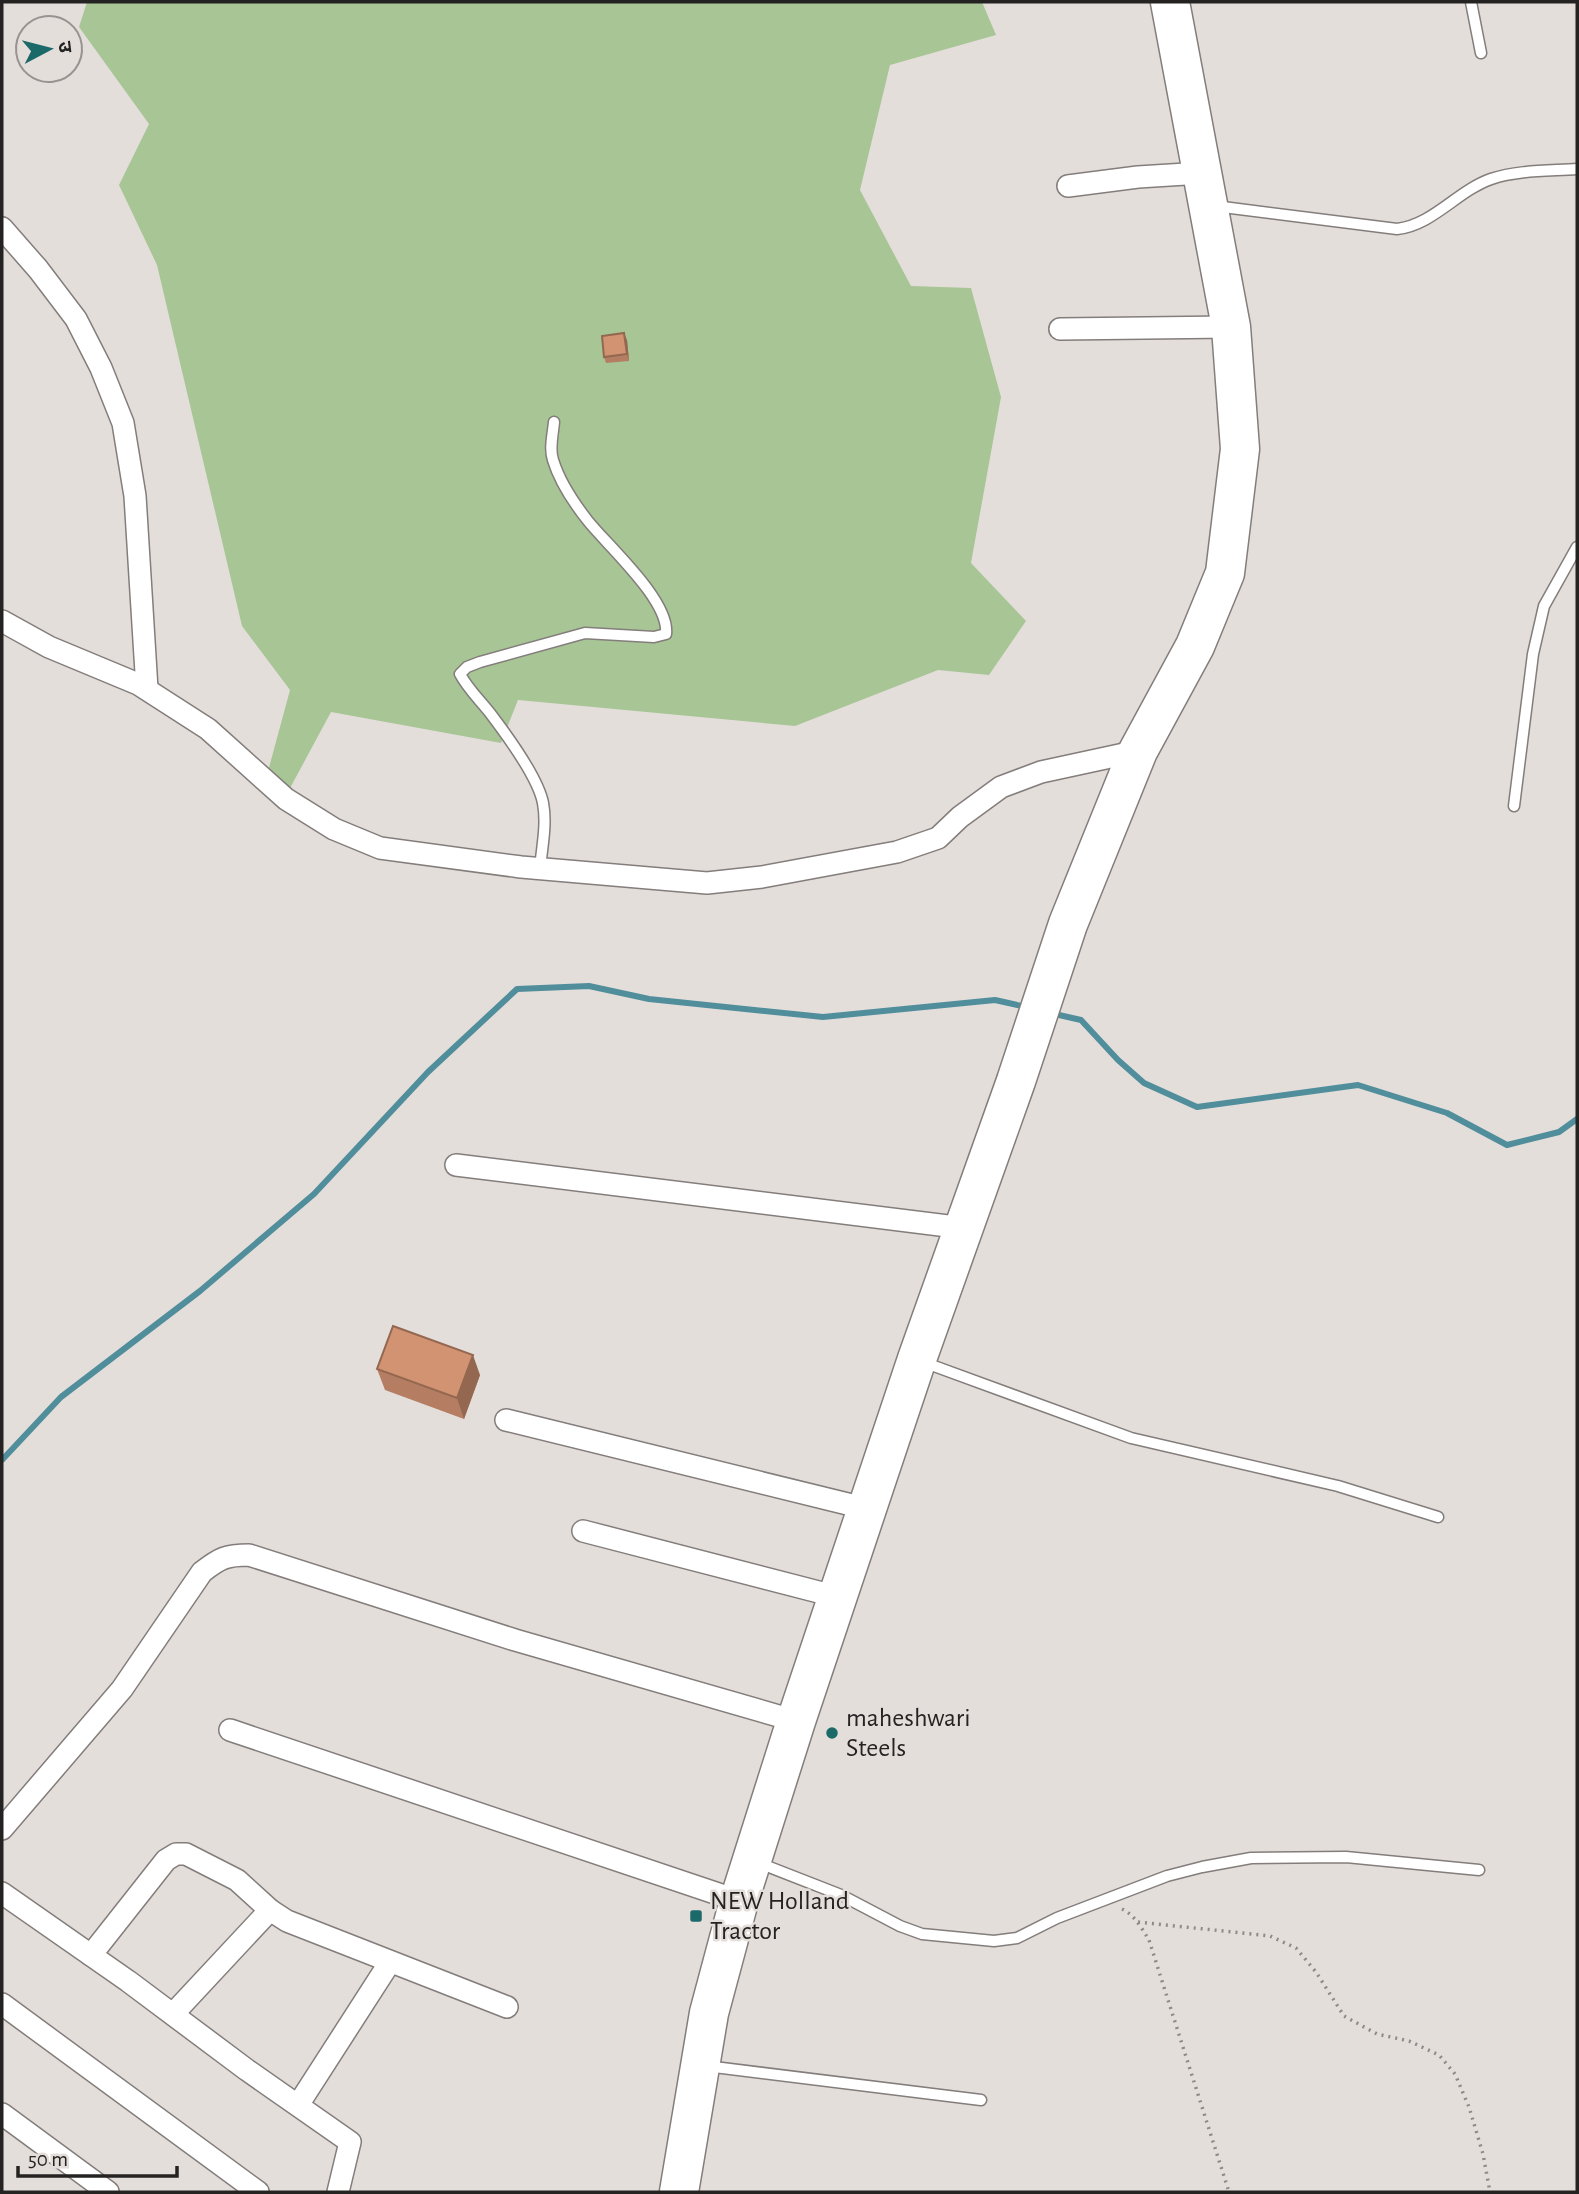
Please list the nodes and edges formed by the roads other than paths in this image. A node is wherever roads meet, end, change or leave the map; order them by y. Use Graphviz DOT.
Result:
graph roads {
  1 [pos="1170,2"];
  2 [pos="1471,2"];
  3 [pos="1481,53"];
  4 [pos="1577,169"];
  5 [pos="1068,186"];
  6 [pos="1205,189"];
  7 [pos="2,228"];
  8 [pos="1231,327"];
  9 [pos="1060,329"];
  10 [pos="554,422"];
  11 [pos="1577,547"];
  12 [pos="2,621"];
  13 [pos="147,689"];
  14 [pos="1138,751"];
  15 [pos="1514,806"];
  16 [pos="540,869"];
  17 [pos="456,1165"];
  18 [pos="964,1228"];
  19 [pos="917,1359"];
  20 [pos="506,1420"];
  21 [pos="868,1508"];
  22 [pos="1438,1517"];
  23 [pos="583,1531"];
  24 [pos="838,1597"];
  25 [pos="796,1721"];
  26 [pos="230,1730"];
  27 [pos="2,1829"];
  28 [pos="751,1860"];
  29 [pos="1479,1870"];
  30 [pos="2,1893"];
  31 [pos="738,1901"];
  32 [pos="270,1910"];
  33 [pos="91,1955"];
  34 [pos="390,1962"];
  35 [pos="2,2004"];
  36 [pos="507,2007"];
  37 [pos="173,2014"];
  38 [pos="700,2065"];
  39 [pos="981,2100"];
  40 [pos="298,2105"];
  41 [pos="2,2114"];
  42 [pos="108,2192"];
  43 [pos="258,2192"];
  44 [pos="338,2192"];
  45 [pos="679,2192"];
  1 -- 6 [label="highway"];
  2 -- 3 [label="lane"];
  4 -- 6 [label="lane"];
  5 -- 6 [label="street"];
  6 -- 8 [label="highway"];
  7 -- 13 [label="street"];
  8 -- 9 [label="street"];
  8 -- 14 [label="highway"];
  10 -- 16 [label="lane"];
  11 -- 15 [label="lane"];
  12 -- 13 [label="street"];
  13 -- 16 [label="street"];
  14 -- 16 [label="street"];
  14 -- 18 [label="highway"];
  17 -- 18 [label="street"];
  18 -- 19 [label="highway"];
  19 -- 21 [label="highway"];
  19 -- 22 [label="lane"];
  20 -- 21 [label="street"];
  21 -- 24 [label="highway"];
  23 -- 24 [label="street"];
  24 -- 25 [label="highway"];
  25 -- 27 [label="street"];
  25 -- 28 [label="highway"];
  26 -- 31 [label="street"];
  28 -- 29 [label="lane"];
  28 -- 31 [label="highway"];
  30 -- 33 [label="street"];
  31 -- 38 [label="highway"];
  32 -- 33 [label="street"];
  32 -- 34 [label="street"];
  32 -- 37 [label="street"];
  33 -- 37 [label="street"];
  34 -- 36 [label="street"];
  34 -- 40 [label="street"];
  35 -- 43 [label="street"];
  37 -- 40 [label="street"];
  38 -- 39 [label="lane"];
  38 -- 45 [label="highway"];
  40 -- 44 [label="street"];
  41 -- 42 [label="street"];
}
